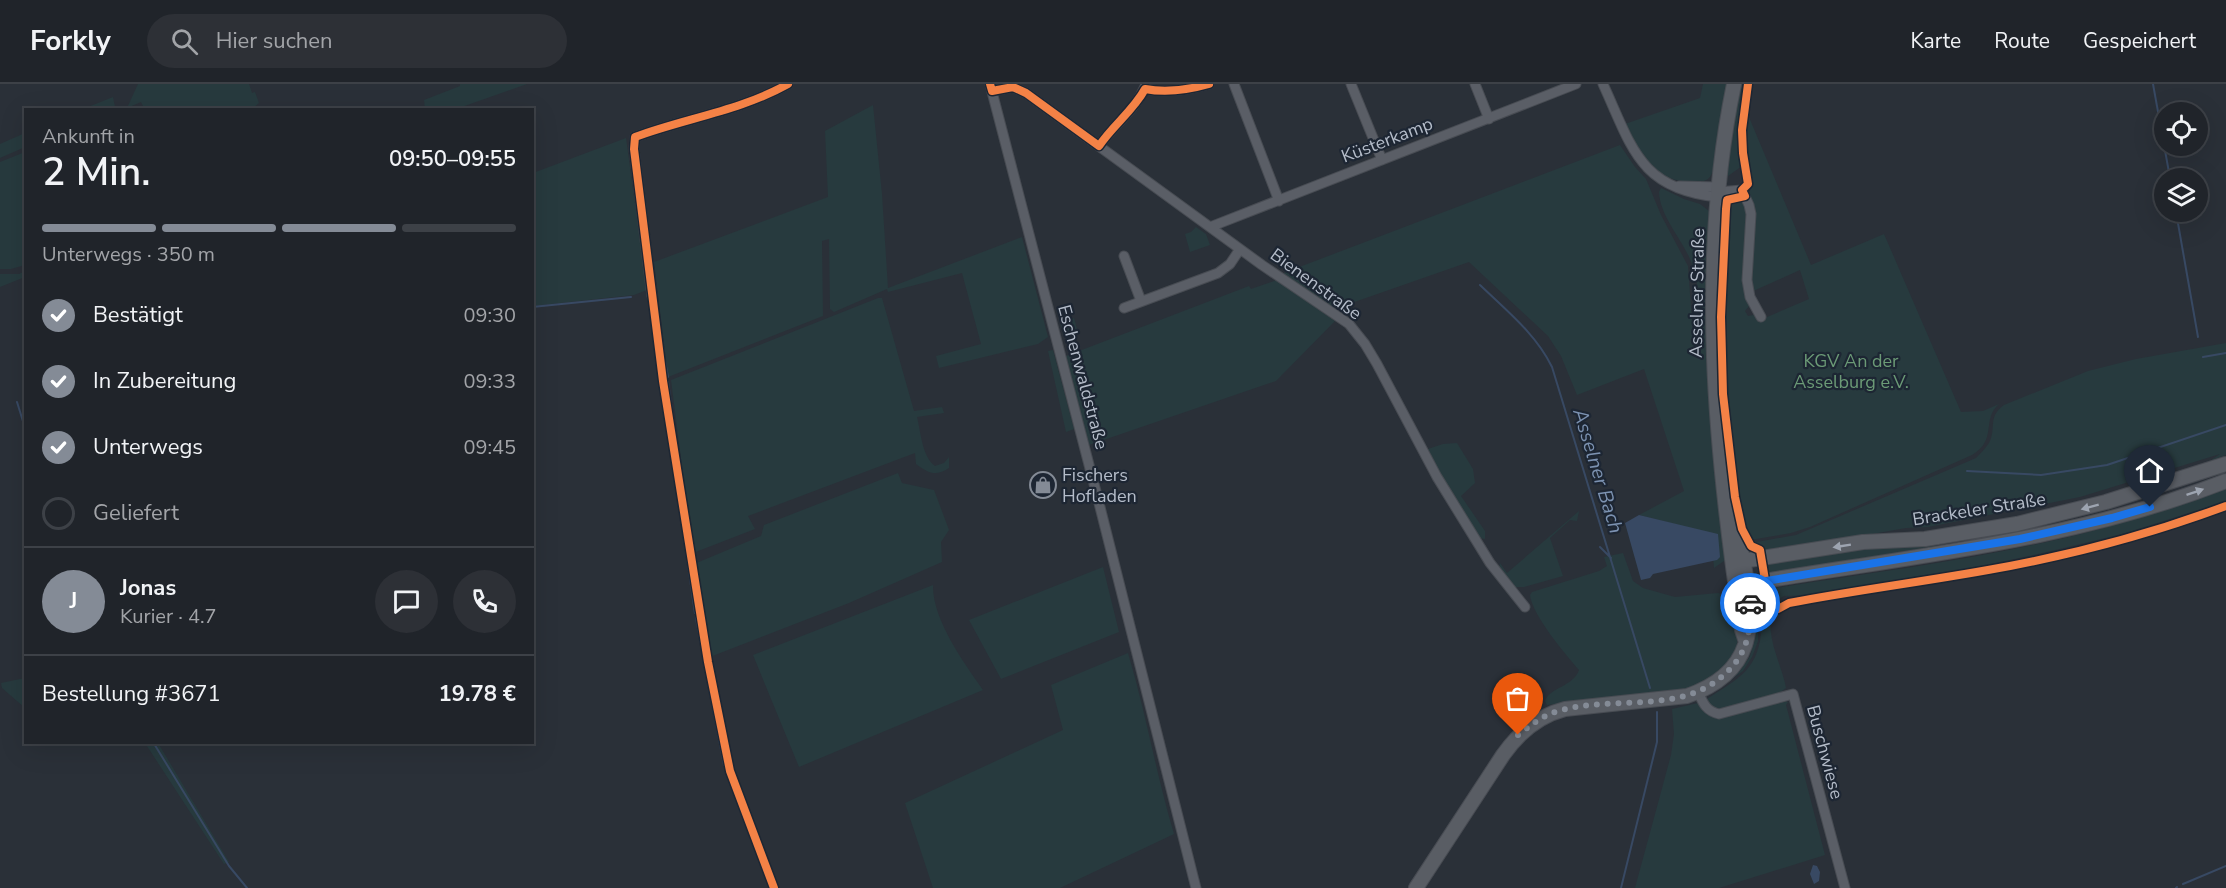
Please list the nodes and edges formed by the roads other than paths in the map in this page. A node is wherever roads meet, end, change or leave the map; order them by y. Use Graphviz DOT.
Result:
graph roads {
  1 [pos="788,84"];
  2 [pos="1209,84"];
  3 [pos="1234,84"];
  4 [pos="1351,84"];
  5 [pos="1475,84"];
  6 [pos="1576,84"];
  7 [pos="1603,84"];
  8 [pos="1734,84"];
  9 [pos="1146,87"];
  10 [pos="991,88"];
  11 [pos="1489,119"];
  12 [pos="1099,146"];
  13 [pos="1382,160"];
  14 [pos="1718,192"];
  15 [pos="1279,201"];
  16 [pos="1210,227"];
  17 [pos="1240,249"];
  18 [pos="1124,256"];
  19 [pos="652,296"];
  20 [pos="1141,301"];
  21 [pos="1124,308"];
  22 [pos="1761,317"];
  23 [pos="2226,464"];
  24 [pos="2226,481"];
  25 [pos="1738,562"];
  26 [pos="1741,585"];
  27 [pos="1525,607"];
  28 [pos="1698,692"];
  29 [pos="1196,888"];
  30 [pos="1416,888"];
  31 [pos="1845,888"];
  1 -- 19 [label="street"];
  2 -- 9 [label="street"];
  3 -- 15 [label="street"];
  4 -- 13 [label="street"];
  5 -- 11 [label="street"];
  6 -- 11 [label="street, Küsterkamp"];
  7 -- 14 [label="street"];
  8 -- 14 [label="main road, Asselner Straße"];
  9 -- 12 [label="street"];
  10 -- 12 [label="street, Bienenstraße"];
  10 -- 29 [label="street, Eschenwaldstraße"];
  11 -- 13 [label="street, Küsterkamp"];
  12 -- 16 [label="street, Bienenstraße"];
  13 -- 15 [label="street, Küsterkamp"];
  14 -- 22 [label="street"];
  14 -- 25 [label="main road, Asselner Straße"];
  15 -- 16 [label="street, Küsterkamp"];
  16 -- 17 [label="street, Bienenstraße"];
  17 -- 20 [label="street"];
  17 -- 27 [label="street, Bienenstraße"];
  18 -- 20 [label="street"];
  20 -- 21 [label="street"];
  23 -- 25 [label="main road, Brackeler Straße, one-way"];
  26 -- 24 [label="main road, Brackeler Straße, one-way"];
  25 -- 26 [label="main road, Asselner Straße"];
  26 -- 28 [label="main road, Asselner Straße"];
  28 -- 30 [label="main road, Asselner Straße"];
  28 -- 31 [label="street, Buschwiese"];
}
